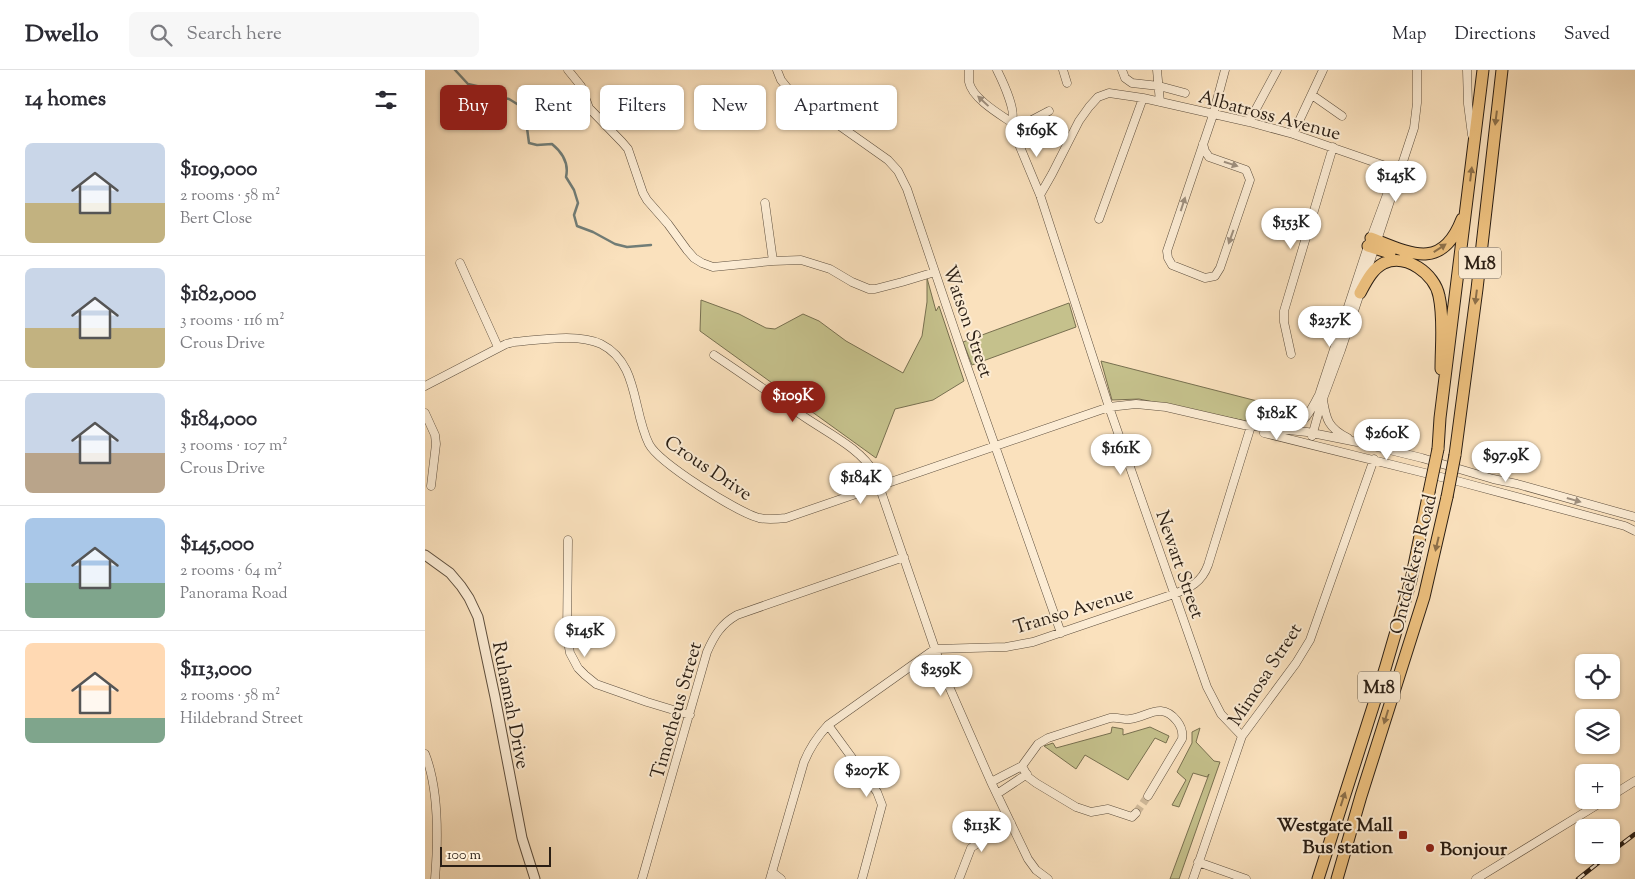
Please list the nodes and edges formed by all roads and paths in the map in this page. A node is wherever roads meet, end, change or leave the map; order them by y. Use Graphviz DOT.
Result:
graph roads {
  1 [pos="568,70"];
  2 [pos="777,70"];
  3 [pos="969,70"];
  4 [pos="997,70"];
  5 [pos="1063,70"];
  6 [pos="1122,70"];
  7 [pos="1157,70"];
  8 [pos="1225,70"];
  9 [pos="1277,70"];
  10 [pos="1323,70"];
  11 [pos="1417,70"];
  12 [pos="1467,70"];
  13 [pos="1483,70"];
  14 [pos="1502,70"];
  15 [pos="1067,83"];
  16 [pos="1159,86"];
  17 [pos="1185,93"];
  18 [pos="1311,95"];
  19 [pos="1143,98"];
  20 [pos="1160,102"];
  21 [pos="1049,111"];
  22 [pos="1213,114"];
  23 [pos="1342,116"];
  24 [pos="1249,122"];
  25 [pos="1012,126"];
  26 [pos="1293,134"];
  27 [pos="1203,144"];
  28 [pos="1475,144"];
  29 [pos="1333,147"];
  30 [pos="1403,159"];
  31 [pos="1397,170"];
  32 [pos="1040,195"];
  33 [pos="765,203"];
  34 [pos="1467,205"];
  35 [pos="1099,219"];
  36 [pos="1373,243"];
  37 [pos="773,261"];
  38 [pos="460,263"];
  39 [pos="935,272"];
  40 [pos="1436,285"];
  41 [pos="1360,293"];
  42 [pos="498,347"];
  43 [pos="1291,354"];
  44 [pos="714,355"];
  45 [pos="425,386"];
  46 [pos="1321,397"];
  47 [pos="1109,407"];
  48 [pos="425,413"];
  49 [pos="1440,418"];
  50 [pos="1249,427"];
  51 [pos="1267,429"];
  52 [pos="1310,433"];
  53 [pos="1307,442"];
  54 [pos="1357,442"];
  55 [pos="995,446"];
  56 [pos="1374,459"];
  57 [pos="431,486"];
  58 [pos="879,487"];
  59 [pos="1635,518"];
  60 [pos="1635,531"];
  61 [pos="568,540"];
  62 [pos="425,555"];
  63 [pos="904,557"];
  64 [pos="1174,594"];
  65 [pos="1061,633"];
  66 [pos="935,649"];
  67 [pos="690,715"];
  68 [pos="828,725"];
  69 [pos="1242,736"];
  70 [pos="425,754"];
  71 [pos="1022,766"];
  72 [pos="1027,774"];
  73 [pos="1635,781"];
  74 [pos="991,782"];
  75 [pos="1620,790"];
  76 [pos="997,794"];
  77 [pos="1148,796"];
  78 [pos="1590,809"];
  79 [pos="1136,813"];
  80 [pos="1011,822"];
  81 [pos="1198,862"];
  82 [pos="771,876"];
  83 [pos="435,879"];
  84 [pos="535,879"];
  85 [pos="642,879"];
  86 [pos="781,879"];
  87 [pos="863,879"];
  88 [pos="959,879"];
  89 [pos="1048,879"];
  90 [pos="1193,879"];
  91 [pos="1246,879"];
  92 [pos="1318,879"];
  93 [pos="1337,879"];
  94 [pos="1476,879"];
  1 -- 37 [label="street"];
  2 -- 39 [label="street, Watson Street"];
  25 -- 3 [label="street, one-way"];
  4 -- 25 [label="street, Newart Street"];
  5 -- 15 [label="street"];
  6 -- 16 [label="street"];
  7 -- 16 [label="street"];
  8 -- 22 [label="street"];
  9 -- 24 [label="street"];
  10 -- 18 [label="street"];
  11 -- 30 [label="street"];
  12 -- 28 [label="street, Ontdekkers Road"];
  13 -- 28 [label="main road, Ontdekkers Road / M18"];
  14 -- 93 [label="main road, Ontdekkers Road / M18, one-way, bridge"];
  16 -- 17 [label="street"];
  16 -- 20 [label="street"];
  18 -- 23 [label="street"];
  18 -- 26 [label="street"];
  19 -- 20 [label="street, Albatross Avenue"];
  19 -- 32 [label="street, Albatross Avenue"];
  19 -- 35 [label="street"];
  20 -- 22 [label="street, Albatross Avenue"];
  21 -- 25 [label="street"];
  22 -- 24 [label="street, Albatross Avenue"];
  22 -- 27 [label="street"];
  24 -- 26 [label="street, Albatross Avenue"];
  25 -- 32 [label="street, Newart Street"];
  26 -- 29 [label="street, Albatross Avenue"];
  27 -- 27 [label="street, one-way"];
  34 -- 28 [label="main road, Ontdekkers Road / M18, one-way"];
  29 -- 31 [label="street, Albatross Avenue"];
  29 -- 43 [label="street"];
  30 -- 31 [label="street"];
  30 -- 36 [label="street"];
  31 -- 36 [label="street"];
  32 -- 47 [label="street, Newart Street"];
  33 -- 37 [label="street"];
  36 -- 34 [label="main road, one-way"];
  34 -- 49 [label="main road, Ontdekkers Road / M18"];
  36 -- 40 [label="main road"];
  36 -- 41 [label="street"];
  36 -- 46 [label="street"];
  37 -- 39 [label="street"];
  38 -- 42 [label="street"];
  39 -- 55 [label="street, Watson Street"];
  40 -- 41 [label="main road"];
  40 -- 49 [label="main road"];
  41 -- 46 [label="street"];
  42 -- 45 [label="street, Crous Drive"];
  42 -- 58 [label="street, Crous Drive"];
  44 -- 58 [label="street"];
  46 -- 51 [label="street"];
  46 -- 52 [label="street"];
  46 -- 54 [label="street"];
  47 -- 50 [label="street, Crous Drive"];
  47 -- 55 [label="street, Crous Drive"];
  47 -- 64 [label="street, Newart Street"];
  48 -- 57 [label="street"];
  92 -- 49 [label="main road, Ontdekkers Road / M18, one-way, bridge"];
  50 -- 51 [label="street, Crous Drive"];
  50 -- 53 [label="street, Crous Drive"];
  50 -- 64 [label="street, Transo Avenue"];
  51 -- 52 [label="street, Crous Drive"];
  52 -- 53 [label="street"];
  52 -- 54 [label="street, Crous Drive"];
  53 -- 56 [label="street, Crous Drive"];
  54 -- 59 [label="street, Crous Drive, one-way"];
  55 -- 58 [label="street, Crous Drive"];
  55 -- 65 [label="street, Watson Street"];
  56 -- 60 [label="street, Crous Drive"];
  56 -- 69 [label="street, Mimosa Street"];
  58 -- 63 [label="street"];
  61 -- 67 [label="street"];
  62 -- 84 [label="street, Ruhamah Drive"];
  63 -- 66 [label="street"];
  63 -- 67 [label="street, Timotheus Street"];
  64 -- 65 [label="street, Transo Avenue"];
  64 -- 69 [label="street, Newart Street"];
  65 -- 66 [label="street, Transo Avenue"];
  66 -- 68 [label="street"];
  66 -- 74 [label="street"];
  67 -- 85 [label="street, Timotheus Street"];
  68 -- 82 [label="street"];
  68 -- 87 [label="street"];
  69 -- 81 [label="street, Mimosa Street"];
  70 -- 83 [label="street"];
  71 -- 72 [label="street"];
  71 -- 74 [label="street"];
  71 -- 77 [label="street"];
  72 -- 76 [label="street"];
  72 -- 79 [label="street"];
  73 -- 75 [label="street"];
  74 -- 76 [label="street"];
  76 -- 80 [label="street"];
  78 -- 94 [label="street"];
  80 -- 88 [label="street"];
  80 -- 89 [label="street"];
  81 -- 90 [label="street, Mimosa Street"];
  81 -- 91 [label="street"];
  82 -- 86 [label="street"];
}
